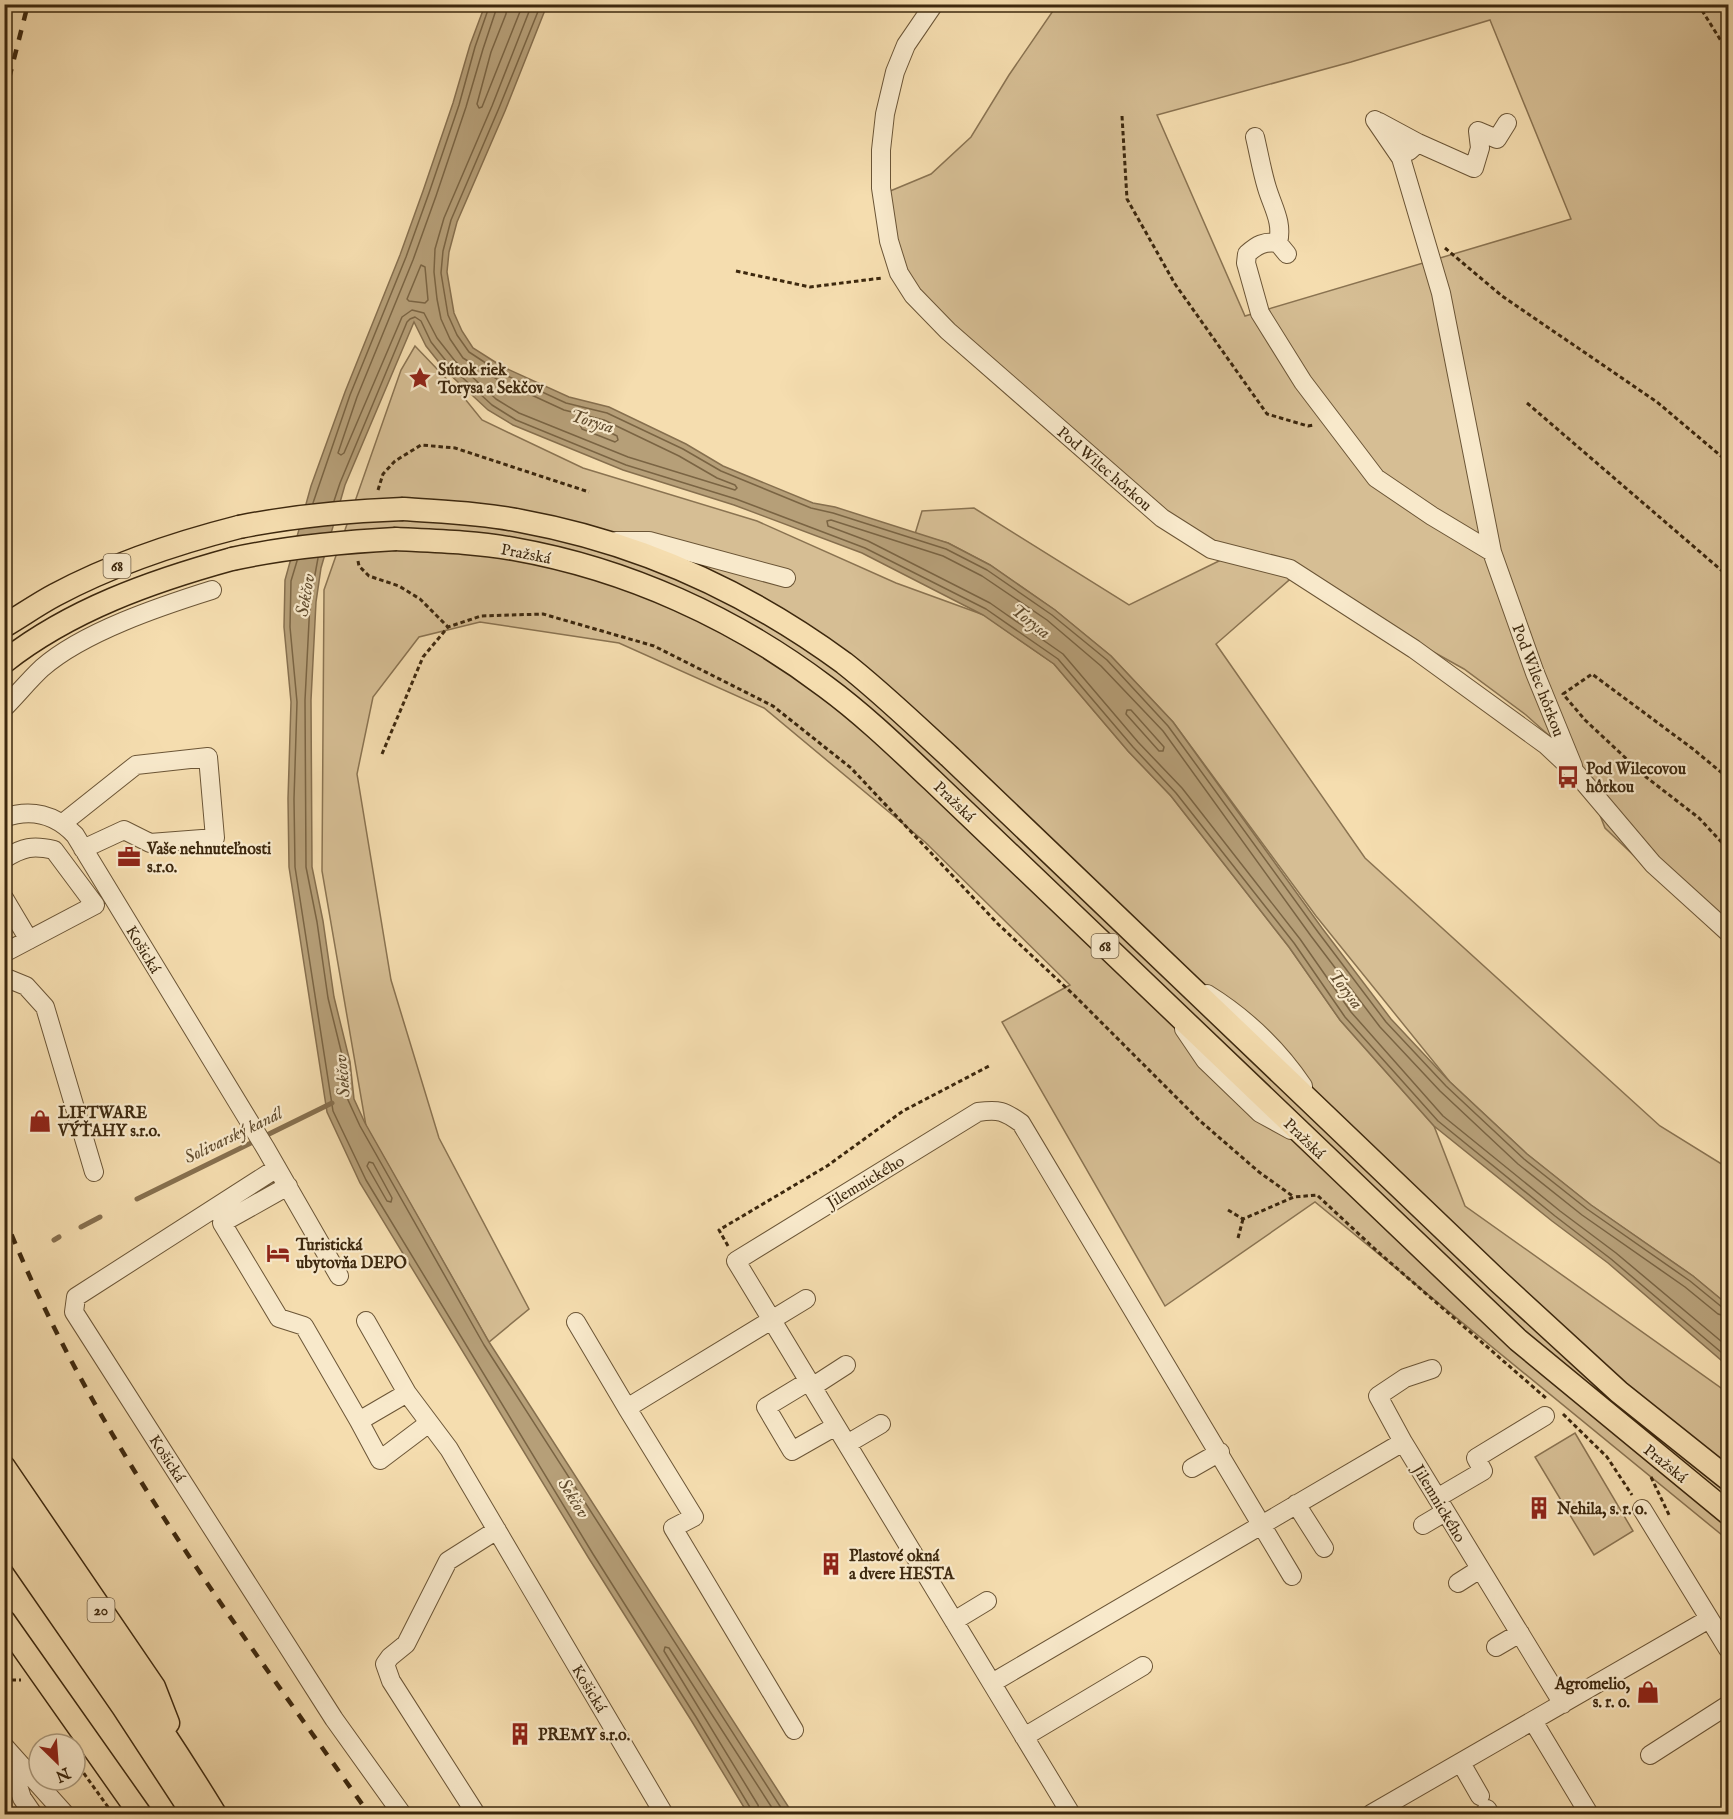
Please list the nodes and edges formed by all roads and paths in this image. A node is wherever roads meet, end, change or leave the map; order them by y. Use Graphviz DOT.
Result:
graph roads {
  1 [pos="934,4"];
  2 [pos="1698,4"];
  3 [pos="1728,51"];
  4 [pos="1122,116"];
  5 [pos="1507,123"];
  6 [pos="1255,137"];
  7 [pos="1418,143"];
  8 [pos="1401,158"];
  9 [pos="1425,238"];
  10 [pos="736,272"];
  11 [pos="898,273"];
  12 [pos="1527,403"];
  13 [pos="1333,422"];
  14 [pos="1728,462"];
  15 [pos="605,541"];
  16 [pos="1492,552"];
  17 [pos="1728,576"];
  18 [pos="786,578"];
  19 [pos="212,590"];
  20 [pos="4,626"];
  21 [pos="4,662"];
  22 [pos="4,708"];
  23 [pos="382,754"];
  24 [pos="1576,773"];
  25 [pos="1728,778"];
  26 [pos="4,818"];
  27 [pos="63,823"];
  28 [pos="83,849"];
  29 [pos="1728,849"];
  30 [pos="4,859"];
  31 [pos="4,898"];
  32 [pos="1728,932"];
  33 [pos="29,940"];
  34 [pos="4,953"];
  35 [pos="4,977"];
  36 [pos="991,1065"];
  37 [pos="277,1168"];
  38 [pos="94,1172"];
  39 [pos="288,1186"];
  40 [pos="1294,1197"];
  41 [pos="1228,1210"];
  42 [pos="1243,1219"];
  43 [pos="1238,1238"];
  44 [pos="736,1261"];
  45 [pos="339,1276"];
  46 [pos="806,1299"];
  47 [pos="772,1320"];
  48 [pos="366,1321"];
  49 [pos="576,1322"];
  50 [pos="846,1365"];
  51 [pos="1432,1369"];
  52 [pos="810,1384"];
  53 [pos="407,1393"];
  54 [pos="627,1408"];
  55 [pos="1550,1408"];
  56 [pos="359,1421"];
  57 [pos="429,1423"];
  58 [pos="881,1424"];
  59 [pos="836,1426"];
  60 [pos="1403,1442"];
  61 [pos="847,1444"];
  62 [pos="1220,1452"];
  63 [pos="4,1467"];
  64 [pos="1192,1468"];
  65 [pos="1648,1470"];
  66 [pos="1728,1479"];
  67 [pos="4,1504"];
  68 [pos="1296,1504"];
  69 [pos="1441,1505"];
  70 [pos="1642,1509"];
  71 [pos="1728,1513"];
  72 [pos="1672,1522"];
  73 [pos="1263,1524"];
  74 [pos="1423,1525"];
  75 [pos="496,1530"];
  76 [pos="4,1535"];
  77 [pos="1324,1548"];
  78 [pos="1480,1569"];
  79 [pos="1292,1576"];
  80 [pos="1458,1583"];
  81 [pos="987,1601"];
  82 [pos="1709,1619"];
  83 [pos="954,1621"];
  84 [pos="1520,1633"];
  85 [pos="9,1635"];
  86 [pos="1727,1643"];
  87 [pos="1496,1647"];
  88 [pos="1143,1666"];
  89 [pos="992,1683"];
  90 [pos="1563,1704"];
  91 [pos="1728,1705"];
  92 [pos="1533,1721"];
  93 [pos="794,1730"];
  94 [pos="1024,1737"];
  95 [pos="5,1747"];
  96 [pos="1650,1755"];
  97 [pos="182,1761"];
  98 [pos="1461,1763"];
  99 [pos="87,1778"];
  100 [pos="1486,1806"];
  101 [pos="33,1815"];
  102 [pos="66,1815"];
  103 [pos="113,1815"];
  104 [pos="140,1815"];
  105 [pos="193,1815"];
  106 [pos="215,1815"];
  107 [pos="402,1815"];
  108 [pos="476,1815"];
  109 [pos="664,1815"];
  110 [pos="1071,1815"];
  111 [pos="1371,1815"];
  112 [pos="1589,1815"];
  1 -- 11 [label="street, Pod Wilec hôrkou"];
  2 -- 3 [label="path"];
  4 -- 13 [label="path"];
  5 -- 7 [label="street"];
  6 -- 13 [label="street"];
  7 -- 8 [label="street"];
  7 -- 8 [label="street, Pod Wilec hôrkou"];
  8 -- 9 [label="street, Pod Wilec hôrkou"];
  9 -- 14 [label="path"];
  9 -- 16 [label="street, Pod Wilec hôrkou"];
  10 -- 11 [label="path"];
  11 -- 24 [label="street, Pod Wilec hôrkou"];
  12 -- 17 [label="path"];
  13 -- 16 [label="street"];
  15 -- 18 [label="street"];
  15 -- 20 [label="main road, Pražská / 68, bridge"];
  15 -- 66 [label="main road, Pražská / 68"];
  16 -- 24 [label="street, Pod Wilec hôrkou"];
  19 -- 22 [label="street"];
  21 -- 71 [label="main road, Pražská / 68, bridge"];
  23 -- 40 [label="path"];
  24 -- 32 [label="street, Pod Wilec hôrkou"];
  25 -- 29 [label="path"];
  26 -- 27 [label="street"];
  27 -- 28 [label="street, Košická"];
  27 -- 28 [label="street"];
  28 -- 37 [label="street, Košická"];
  30 -- 33 [label="street"];
  31 -- 33 [label="street"];
  33 -- 34 [label="street"];
  35 -- 38 [label="street"];
  36 -- 44 [label="path"];
  37 -- 39 [label="street, Košická"];
  37 -- 107 [label="street, Košická"];
  39 -- 45 [label="street, Košická"];
  39 -- 56 [label="street"];
  40 -- 42 [label="path"];
  40 -- 55 [label="path"];
  41 -- 42 [label="path"];
  42 -- 43 [label="path"];
  44 -- 47 [label="street"];
  44 -- 62 [label="street, Jilemnického"];
  46 -- 47 [label="street"];
  47 -- 52 [label="street"];
  47 -- 54 [label="street"];
  48 -- 53 [label="street, Košická"];
  49 -- 54 [label="street"];
  50 -- 52 [label="street"];
  51 -- 60 [label="street, Jilemnického"];
  52 -- 59 [label="street"];
  52 -- 59 [label="street"];
  53 -- 56 [label="street"];
  53 -- 57 [label="street, Košická"];
  54 -- 93 [label="street"];
  55 -- 69 [label="street"];
  55 -- 70 [label="path"];
  56 -- 57 [label="street"];
  57 -- 75 [label="street, Košická"];
  58 -- 61 [label="street"];
  59 -- 61 [label="street"];
  60 -- 68 [label="street"];
  60 -- 69 [label="street, Jilemnického"];
  61 -- 83 [label="street"];
  62 -- 64 [label="street"];
  62 -- 73 [label="street, Jilemnického"];
  63 -- 97 [label="main road, 20"];
  65 -- 72 [label="path"];
  67 -- 97 [label="main road"];
  68 -- 73 [label="street"];
  68 -- 77 [label="street"];
  69 -- 74 [label="street"];
  69 -- 78 [label="street, Jilemnického"];
  70 -- 82 [label="street"];
  73 -- 79 [label="street, Jilemnického"];
  73 -- 89 [label="street"];
  75 -- 108 [label="street"];
  75 -- 109 [label="street, Košická"];
  76 -- 105 [label="main road"];
  78 -- 80 [label="street"];
  78 -- 84 [label="street, Jilemnického"];
  81 -- 83 [label="street"];
  82 -- 86 [label="street"];
  82 -- 90 [label="street"];
  83 -- 89 [label="street"];
  84 -- 87 [label="street"];
  84 -- 90 [label="street, Jilemnického"];
  85 -- 104 [label="main road"];
  88 -- 94 [label="street"];
  89 -- 94 [label="street"];
  90 -- 92 [label="street"];
  91 -- 96 [label="street"];
  92 -- 98 [label="street"];
  92 -- 112 [label="street"];
  94 -- 110 [label="street"];
  95 -- 101 [label="street"];
  95 -- 102 [label="street"];
  97 -- 106 [label="main road, 20"];
  98 -- 100 [label="street"];
  98 -- 111 [label="street"];
  99 -- 103 [label="path"];
}
